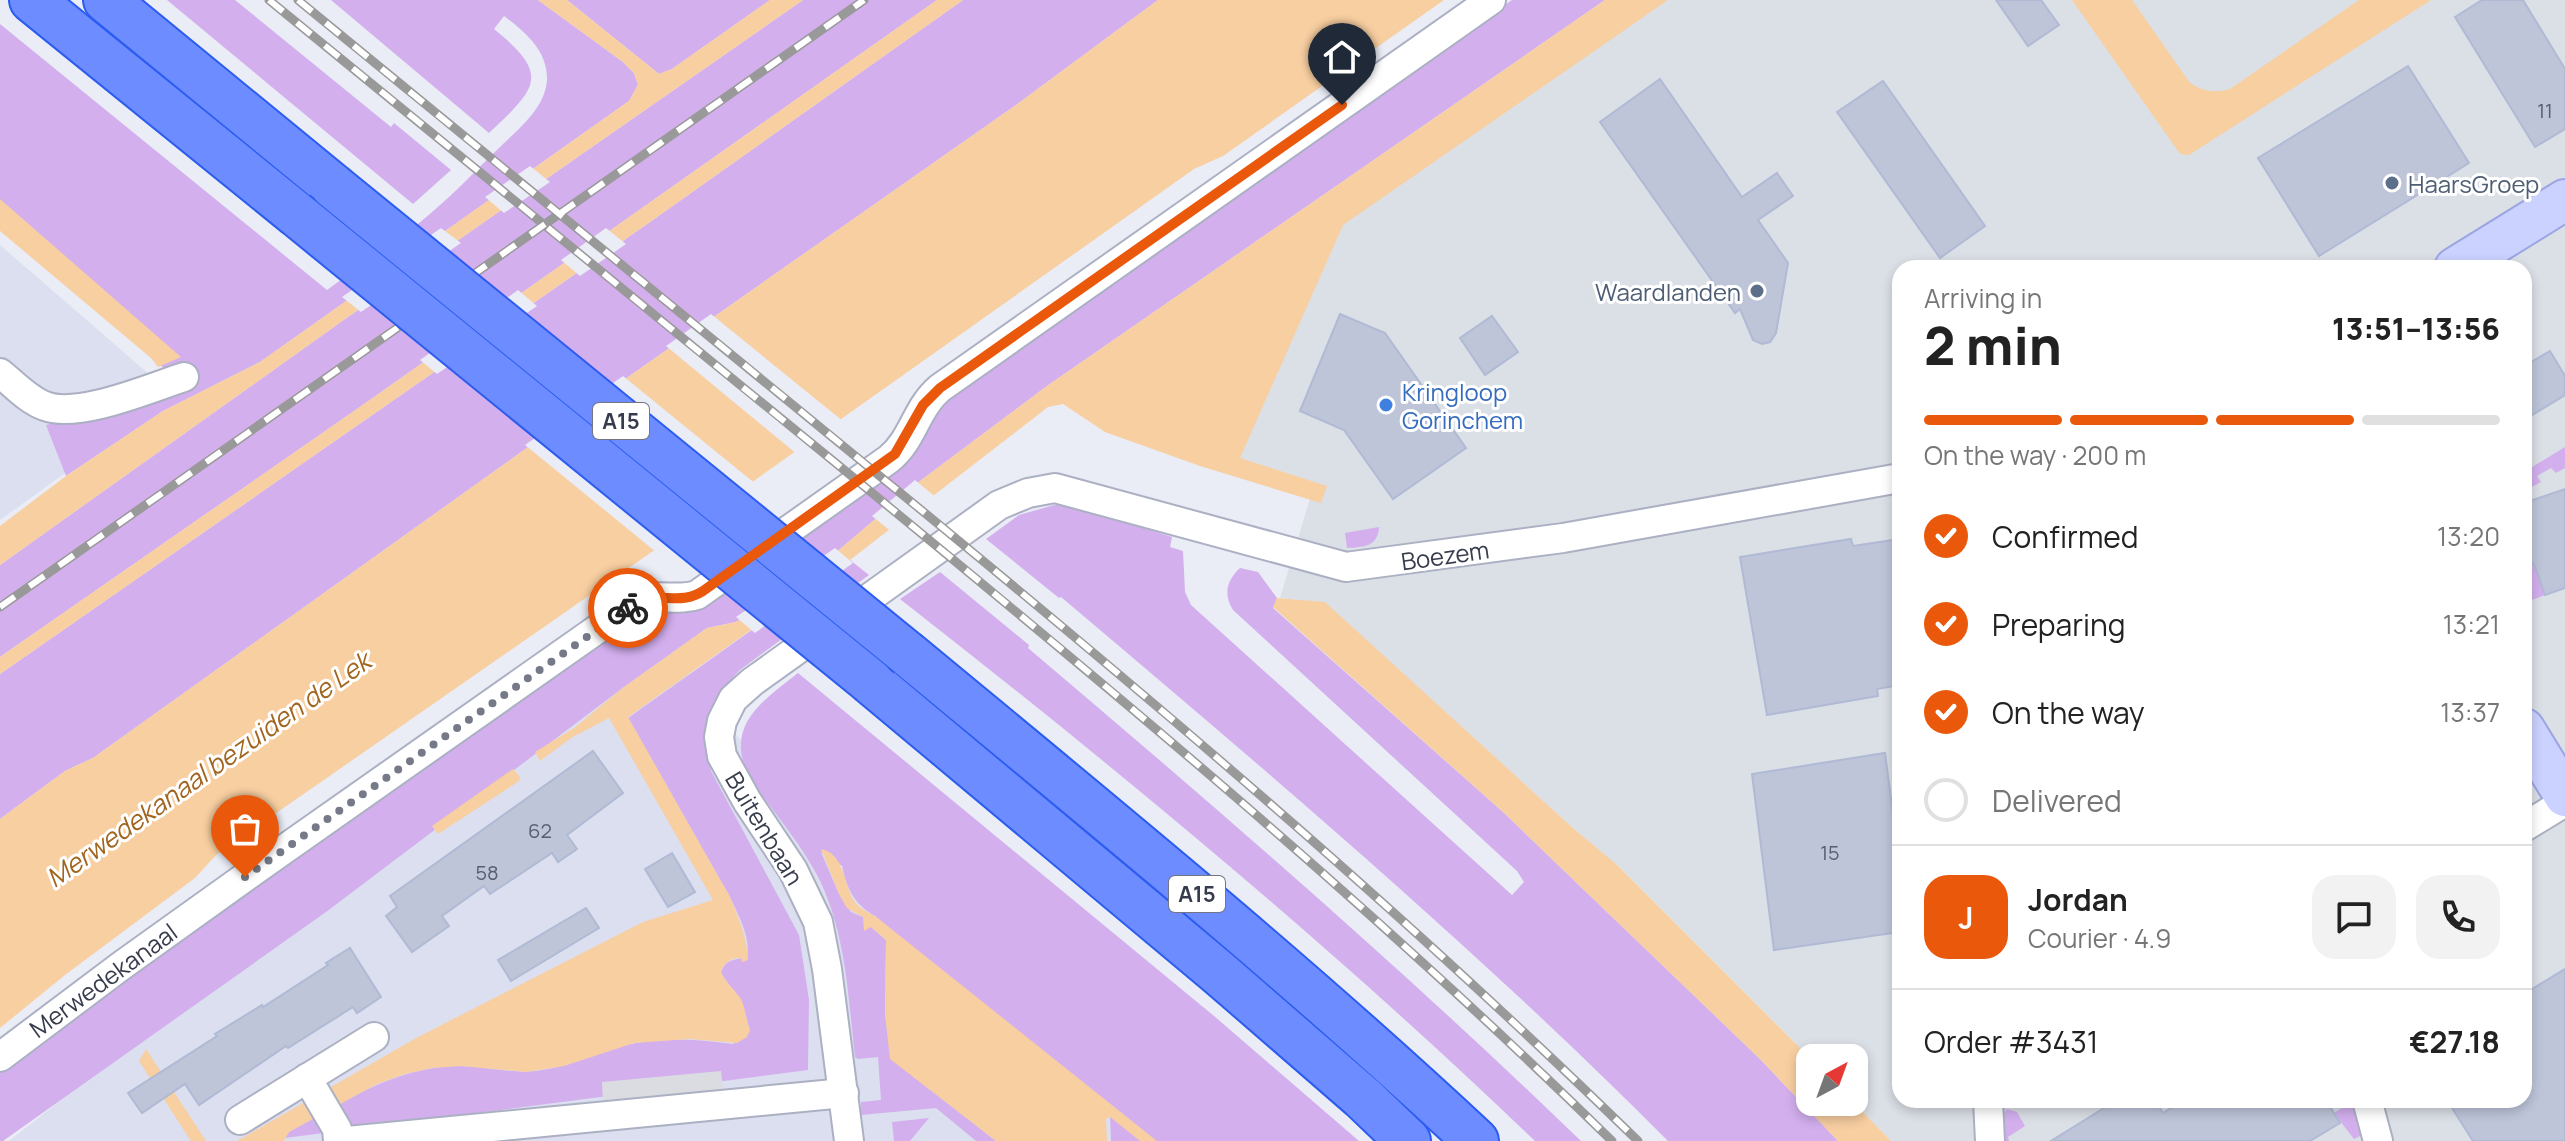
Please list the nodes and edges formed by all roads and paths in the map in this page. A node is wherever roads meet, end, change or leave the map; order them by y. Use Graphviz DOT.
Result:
graph roads {
  1 [pos="32,0"];
  2 [pos="106,0"];
  3 [pos="1491,0"];
  4 [pos="2565,200"];
  5 [pos="2468,260"];
  6 [pos="0,373"];
  7 [pos="184,377"];
  8 [pos="1892,479"];
  9 [pos="999,505"];
  10 [pos="2532,742"];
  11 [pos="2565,796"];
  12 [pos="2565,802"];
  13 [pos="2532,822"];
  14 [pos="374,1037"];
  15 [pos="0,1057"];
  16 [pos="310,1083"];
  17 [pos="844,1093"];
  18 [pos="1988,1108"];
  19 [pos="2369,1108"];
  20 [pos="240,1120"];
  21 [pos="339,1135"];
  22 [pos="849,1141"];
  23 [pos="1408,1141"];
  24 [pos="1476,1141"];
  25 [pos="1990,1141"];
  26 [pos="2378,1141"];
  1 -- 23 [label="highway, A15, bridge"];
  2 -- 24 [label="highway, A15, bridge"];
  3 -- 15 [label="street, Merwedekanaal"];
  4 -- 5 [label="street"];
  6 -- 7 [label="street"];
  8 -- 9 [label="street, Boezem"];
  9 -- 17 [label="street, Buitenbaan"];
  10 -- 11 [label="street"];
  12 -- 13 [label="street"];
  14 -- 16 [label="street"];
  16 -- 20 [label="street"];
  16 -- 21 [label="street"];
  17 -- 21 [label="street"];
  17 -- 22 [label="street, Buitenbaan"];
  18 -- 25 [label="street"];
  19 -- 26 [label="street"];
}
